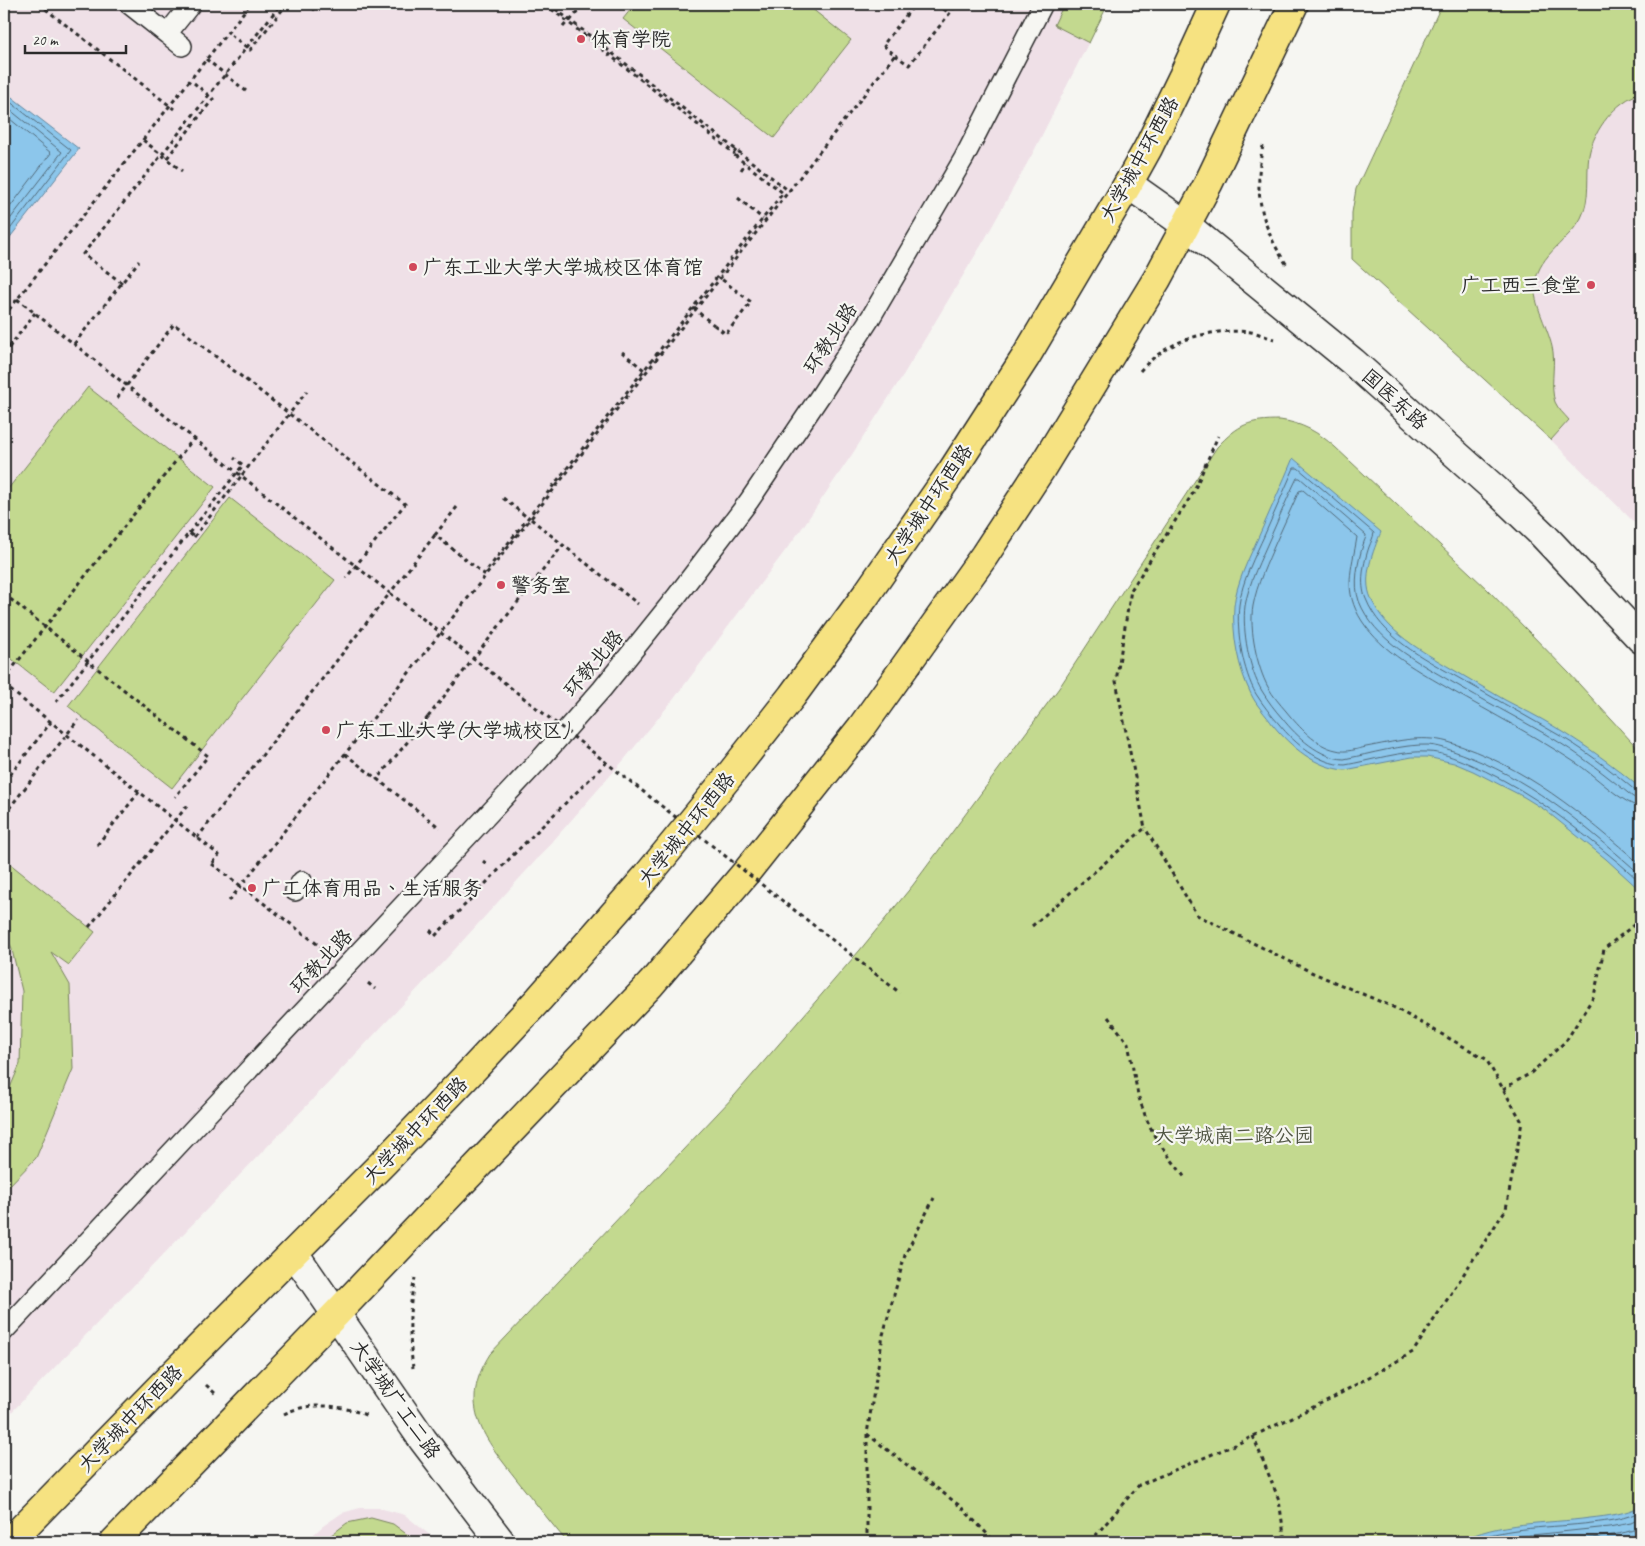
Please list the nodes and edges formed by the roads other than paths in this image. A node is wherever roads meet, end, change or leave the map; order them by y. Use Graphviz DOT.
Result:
graph roads {
  1 [pos="129,4"];
  2 [pos="191,4"];
  3 [pos="1043,4"];
  4 [pos="1216,4"];
  5 [pos="1294,4"];
  6 [pos="167,34"];
  7 [pos="182,46"];
  8 [pos="1128,184"];
  9 [pos="1186,225"];
  10 [pos="1641,639"];
  11 [pos="294,1253"];
  12 [pos="336,1314"];
  13 [pos="4,1332"];
  14 [pos="9,1542"];
  15 [pos="114,1542"];
  16 [pos="501,1542"];
  1 -- 6 [label="lane"];
  2 -- 6 [label="lane"];
  3 -- 13 [label="lane, 环教北路"];
  4 -- 8 [label="main road, 大学城中环西路"];
  5 -- 9 [label="main road"];
  6 -- 7 [label="lane"];
  8 -- 9 [label="main road, 国医东路"];
  8 -- 11 [label="main road, 大学城中环西路"];
  9 -- 10 [label="main road, 国医东路"];
  9 -- 12 [label="main road"];
  11 -- 12 [label="main road, 大学城广工二路"];
  11 -- 14 [label="main road, 大学城中环西路"];
  12 -- 15 [label="main road"];
  12 -- 16 [label="main road, 大学城广工二路"];
}
